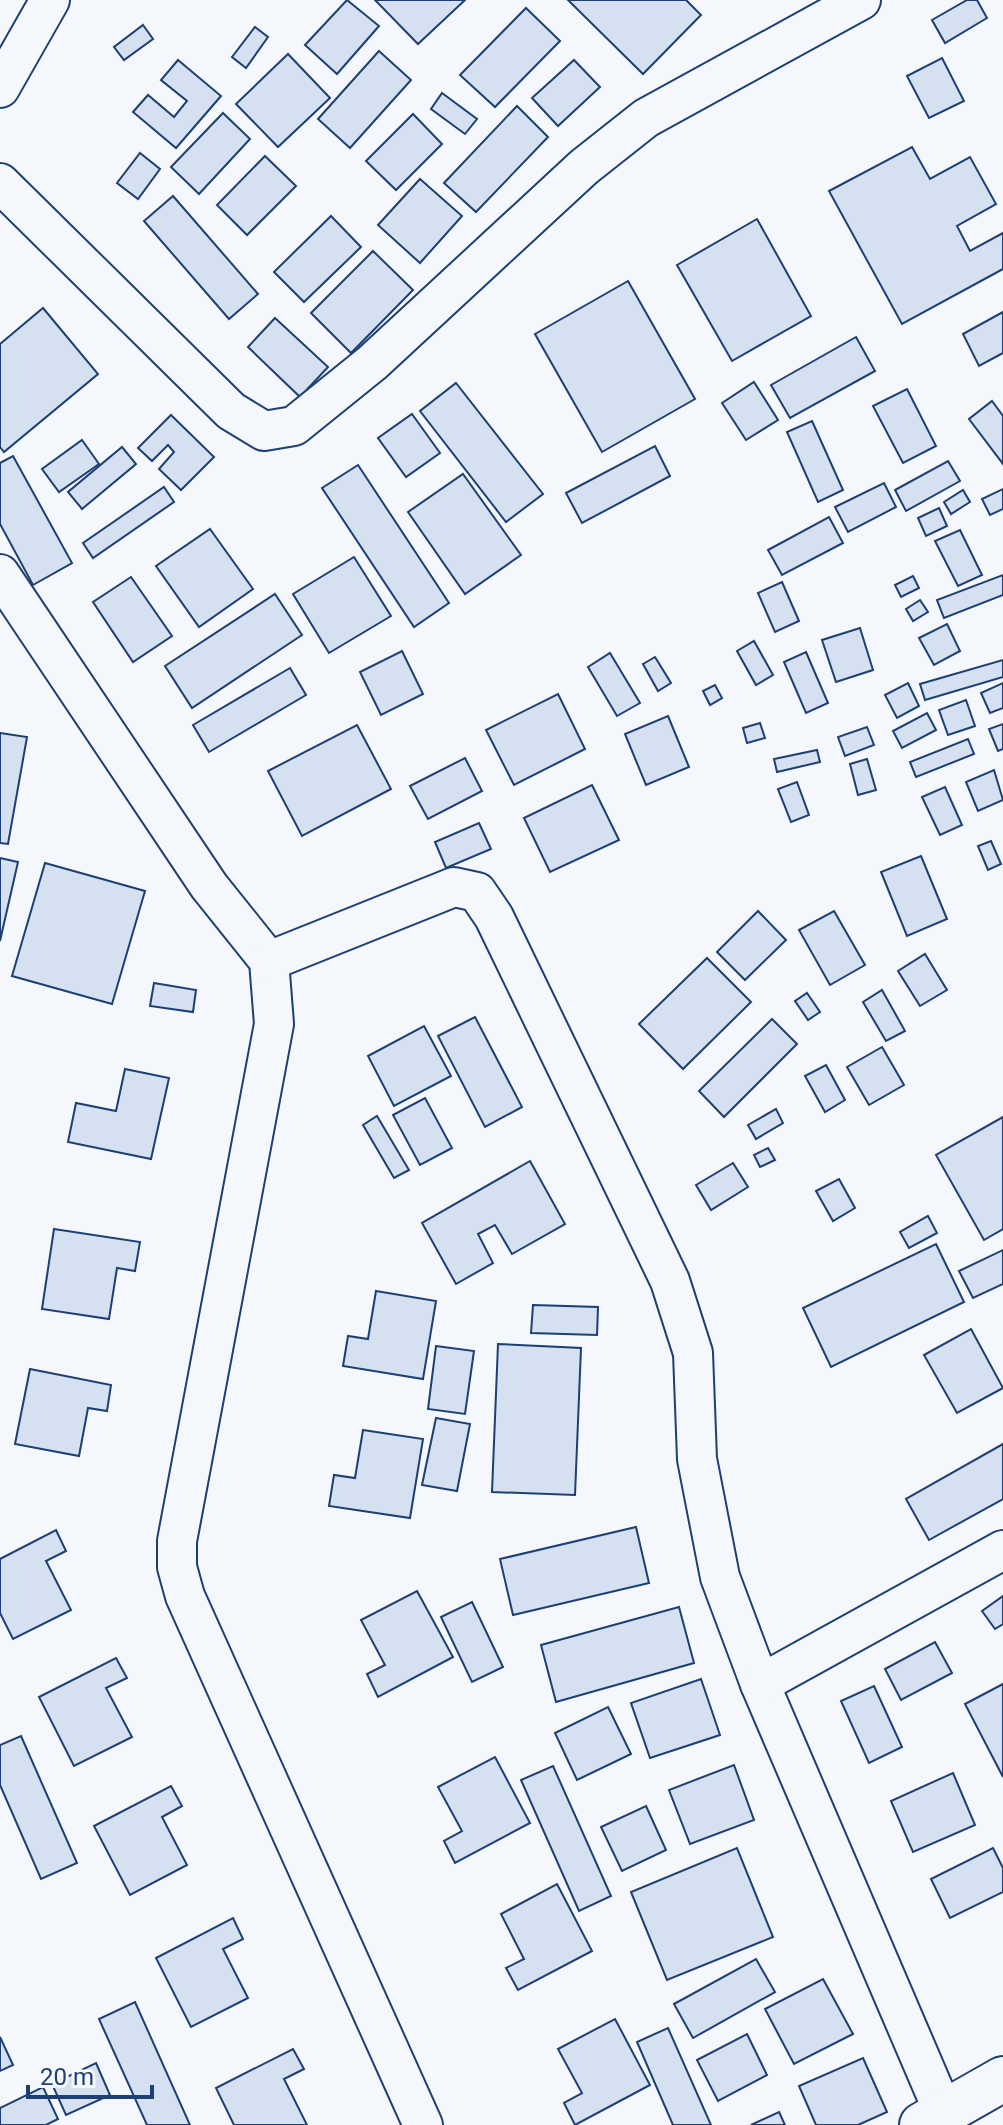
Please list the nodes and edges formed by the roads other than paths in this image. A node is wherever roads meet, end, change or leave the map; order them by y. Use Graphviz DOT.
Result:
graph roads {
  1 [pos="50,0"];
  2 [pos="861,0"];
  3 [pos="0,88"];
  4 [pos="0,183"];
  5 [pos="0,574"];
  6 [pos="269,961"];
  7 [pos="1003,1550"];
  8 [pos="760,1684"];
  9 [pos="1003,2079"];
  10 [pos="932,2118"];
  11 [pos="423,2125"];
  1 -- 3 [label="street"];
  2 -- 4 [label="street"];
  5 -- 6 [label="street"];
  6 -- 8 [label="street"];
  6 -- 11 [label="street"];
  7 -- 8 [label="street"];
  8 -- 10 [label="street"];
  9 -- 10 [label="street"];
}
